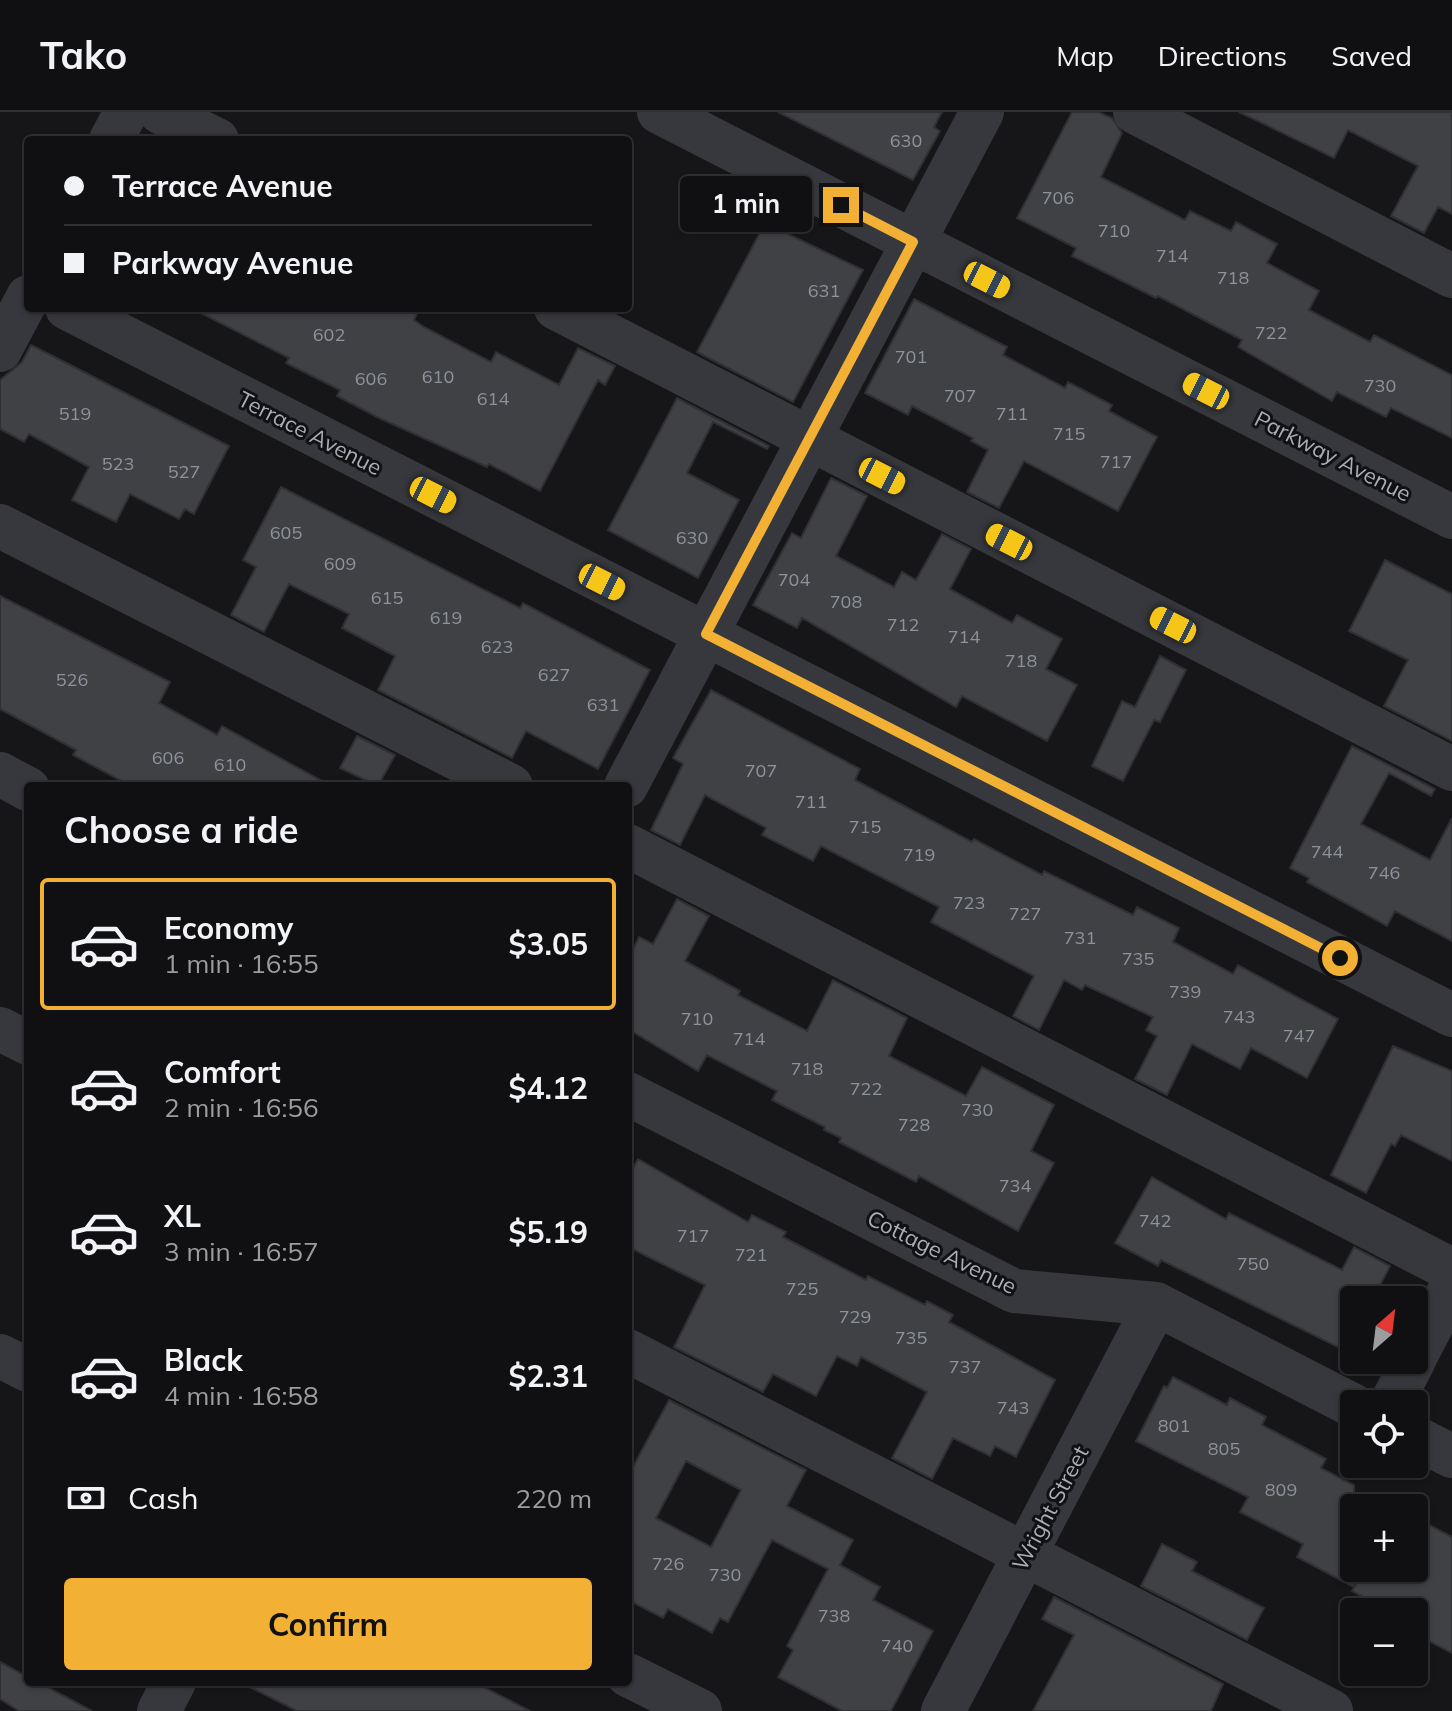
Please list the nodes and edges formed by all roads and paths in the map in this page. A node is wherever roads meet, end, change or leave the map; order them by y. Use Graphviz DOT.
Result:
graph roads {
  1 [pos="126,112"];
  2 [pos="160,112"];
  3 [pos="659,112"];
  4 [pos="982,112"];
  5 [pos="1135,112"];
  6 [pos="113,136"];
  7 [pos="209,136"];
  8 [pos="913,242"];
  9 [pos="0,274"];
  10 [pos="1452,276"];
  11 [pos="24,286"];
  12 [pos="24,305"];
  13 [pos="75,312"];
  14 [pos="564,312"];
  15 [pos="0,350"];
  16 [pos="810,438"];
  17 [pos="1452,517"];
  18 [pos="0,526"];
  19 [pos="706,634"];
  20 [pos="1452,769"];
  21 [pos="0,774"];
  22 [pos="503,782"];
  23 [pos="628,782"];
  24 [pos="24,787"];
  25 [pos="632,848"];
  26 [pos="1452,1015"];
  27 [pos="0,1029"];
  28 [pos="24,1041"];
  29 [pos="632,1096"];
  30 [pos="1452,1270"];
  31 [pos="1452,1286"];
  32 [pos="1156,1304"];
  33 [pos="1428,1333"];
  34 [pos="632,1353"];
  35 [pos="0,1356"];
  36 [pos="24,1368"];
  37 [pos="1340,1399"];
  38 [pos="1428,1444"];
  39 [pos="1452,1456"];
  40 [pos="1025,1554"];
  41 [pos="632,1677"];
  42 [pos="172,1686"];
  43 [pos="159,1711"];
  44 [pos="700,1711"];
  45 [pos="943,1711"];
  46 [pos="1331,1711"];
  1 -- 6 [label="street"];
  2 -- 7 [label="street"];
  3 -- 8 [label="street, Parkway Avenue"];
  4 -- 8 [label="street"];
  5 -- 10 [label="street"];
  8 -- 16 [label="street"];
  8 -- 17 [label="street, Parkway Avenue"];
  9 -- 11 [label="street"];
  12 -- 15 [label="street"];
  13 -- 19 [label="street, Terrace Avenue"];
  14 -- 16 [label="street"];
  16 -- 19 [label="street"];
  16 -- 20 [label="street"];
  18 -- 22 [label="street"];
  19 -- 23 [label="street"];
  19 -- 26 [label="street, Terrace Avenue"];
  21 -- 24 [label="street"];
  25 -- 30 [label="street"];
  27 -- 28 [label="street"];
  29 -- 32 [label="street, Cottage Avenue"];
  31 -- 33 [label="street"];
  32 -- 37 [label="street, Cottage Avenue"];
  32 -- 40 [label="street, Wright Street"];
  34 -- 40 [label="street"];
  35 -- 36 [label="street"];
  38 -- 39 [label="street"];
  40 -- 45 [label="street, Wright Street"];
  40 -- 46 [label="street"];
  41 -- 44 [label="street"];
  42 -- 43 [label="street"];
}
